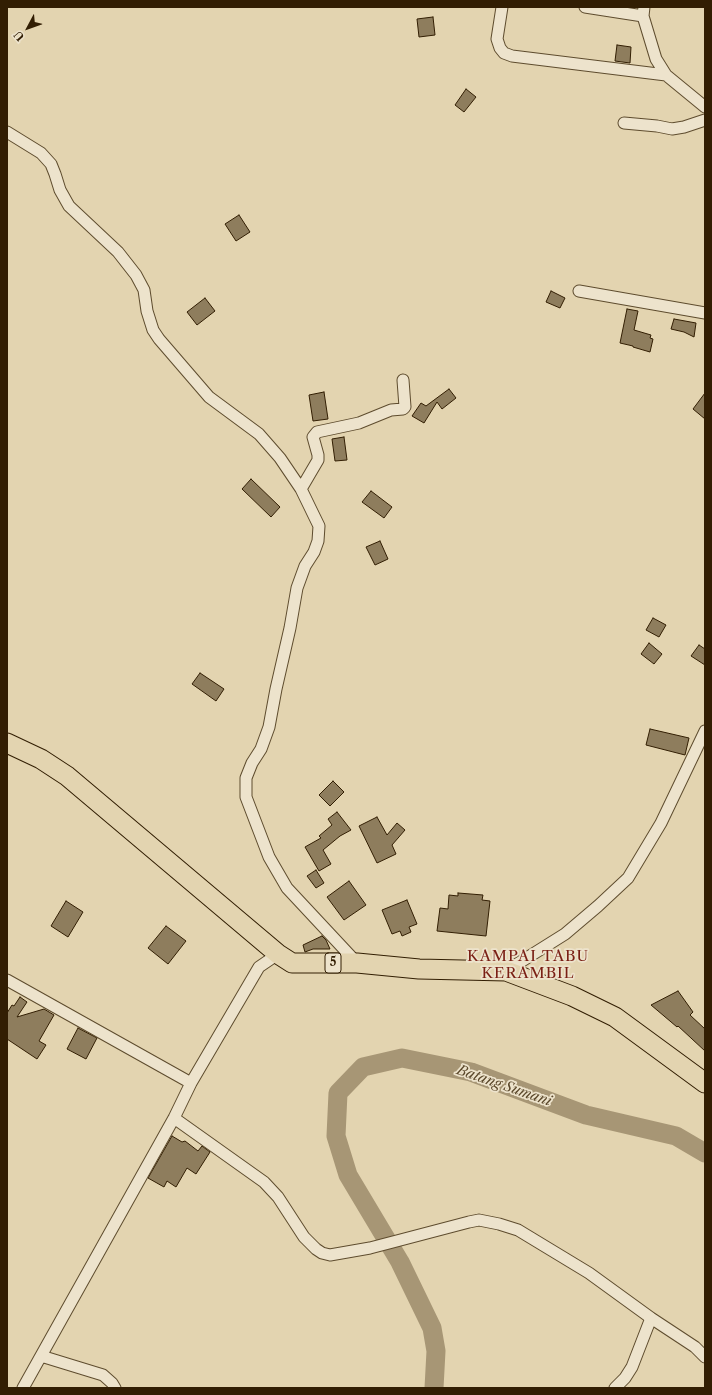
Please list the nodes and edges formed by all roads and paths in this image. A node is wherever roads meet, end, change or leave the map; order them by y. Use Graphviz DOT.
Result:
graph roads {
  1 [pos="502,7"];
  2 [pos="585,7"];
  3 [pos="643,11"];
  4 [pos="666,75"];
  5 [pos="705,107"];
  6 [pos="705,120"];
  7 [pos="624,123"];
  8 [pos="7,132"];
  9 [pos="579,291"];
  10 [pos="705,313"];
  11 [pos="403,380"];
  12 [pos="301,488"];
  13 [pos="705,731"];
  14 [pos="7,743"];
  15 [pos="278,954"];
  16 [pos="357,963"];
  17 [pos="506,971"];
  18 [pos="7,980"];
  19 [pos="191,1083"];
  20 [pos="705,1083"];
  21 [pos="174,1118"];
  22 [pos="651,1318"];
  23 [pos="41,1356"];
  24 [pos="705,1357"];
  25 [pos="23,1388"];
  26 [pos="115,1388"];
  27 [pos="615,1388"];
  1 -- 4 [label="street"];
  2 -- 3 [label="street"];
  3 -- 4 [label="street"];
  4 -- 5 [label="street"];
  6 -- 7 [label="street"];
  8 -- 12 [label="street"];
  9 -- 10 [label="street"];
  11 -- 12 [label="street"];
  12 -- 16 [label="street"];
  13 -- 17 [label="street"];
  14 -- 15 [label="highway, 5"];
  15 -- 16 [label="highway, 5"];
  15 -- 19 [label="street"];
  16 -- 17 [label="highway, 5"];
  17 -- 20 [label="highway, 5"];
  18 -- 19 [label="street"];
  19 -- 21 [label="street"];
  21 -- 22 [label="street"];
  21 -- 23 [label="street"];
  22 -- 24 [label="street"];
  22 -- 27 [label="street"];
  23 -- 25 [label="street"];
  23 -- 26 [label="street"];
}
